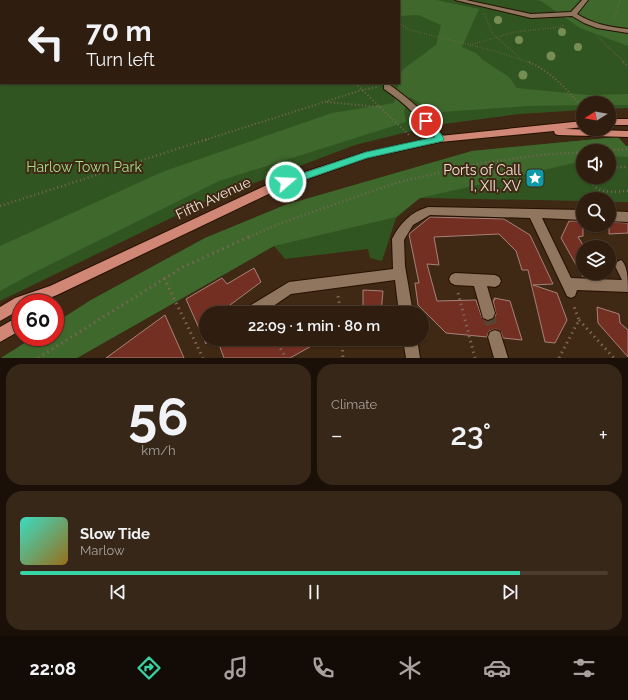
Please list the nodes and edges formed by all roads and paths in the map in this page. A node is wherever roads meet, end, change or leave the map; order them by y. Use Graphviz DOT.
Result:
graph roads {
  1 [pos="458,0"];
  2 [pos="585,0"];
  3 [pos="620,0"];
  4 [pos="477,4"];
  5 [pos="573,14"];
  6 [pos="565,15"];
  7 [pos="400,24"];
  8 [pos="609,30"];
  9 [pos="628,31"];
  10 [pos="595,34"];
  11 [pos="496,38"];
  12 [pos="470,45"];
  13 [pos="523,60"];
  14 [pos="628,66"];
  15 [pos="356,84"];
  16 [pos="387,87"];
  17 [pos="362,90"];
  18 [pos="576,100"];
  19 [pos="325,102"];
  20 [pos="380,107"];
  21 [pos="616,122"];
  22 [pos="628,122"];
  23 [pos="576,125"];
  24 [pos="535,130"];
  25 [pos="628,134"];
  26 [pos="410,135"];
  27 [pos="440,139"];
  28 [pos="628,149"];
  29 [pos="616,150"];
  30 [pos="576,152"];
  31 [pos="628,166"];
  32 [pos="616,168"];
  33 [pos="593,184"];
  34 [pos="628,191"];
  35 [pos="0,206"];
  36 [pos="534,214"];
  37 [pos="576,215"];
  38 [pos="616,216"];
  39 [pos="628,217"];
  40 [pos="621,266"];
  41 [pos="400,274"];
  42 [pos="164,278"];
  43 [pos="628,278"];
  44 [pos="455,279"];
  45 [pos="479,280"];
  46 [pos="495,281"];
  47 [pos="335,282"];
  48 [pos="628,286"];
  49 [pos="569,288"];
  50 [pos="53,291"];
  51 [pos="50,294"];
  52 [pos="262,306"];
  53 [pos="340,306"];
  54 [pos="405,306"];
  55 [pos="488,313"];
  56 [pos="0,314"];
  57 [pos="579,320"];
  58 [pos="12,328"];
  59 [pos="0,335"];
  60 [pos="495,337"];
  61 [pos="278,346"];
  62 [pos="342,346"];
  63 [pos="411,346"];
  64 [pos="38,358"];
  65 [pos="202,358"];
  66 [pos="286,358"];
  67 [pos="343,358"];
  68 [pos="413,358"];
  69 [pos="475,358"];
  70 [pos="501,358"];
  71 [pos="559,358"];
  72 [pos="614,358"];
  1 -- 4 [label="street"];
  2 -- 5 [label="street"];
  3 -- 8 [label="path"];
  4 -- 6 [label="street"];
  4 -- 11 [label="path"];
  5 -- 6 [label="street"];
  5 -- 8 [label="street"];
  6 -- 11 [label="path"];
  7 -- 12 [label="path"];
  8 -- 9 [label="street"];
  10 -- 14 [label="path"];
  11 -- 12 [label="path"];
  11 -- 13 [label="path"];
  12 -- 13 [label="path"];
  13 -- 18 [label="path"];
  15 -- 17 [label="path"];
  16 -- 17 [label="path"];
  16 -- 27 [label="street"];
  17 -- 19 [label="path"];
  17 -- 20 [label="path"];
  19 -- 20 [label="path"];
  19 -- 35 [label="path"];
  20 -- 26 [label="path"];
  21 -- 22 [label="main road"];
  23 -- 24 [label="main road, Fifth Avenue"];
  24 -- 25 [label="main road, Fifth Avenue"];
  24 -- 27 [label="main road, Fifth Avenue"];
  27 -- 50 [label="main road, Fifth Avenue"];
  28 -- 29 [label="path"];
  30 -- 42 [label="path"];
  31 -- 32 [label="path"];
  33 -- 34 [label="path"];
  36 -- 37 [label="street"];
  36 -- 41 [label="street"];
  36 -- 49 [label="street"];
  38 -- 39 [label="street"];
  40 -- 43 [label="street"];
  41 -- 47 [label="street"];
  41 -- 54 [label="street"];
  42 -- 64 [label="path"];
  42 -- 65 [label="path"];
  44 -- 45 [label="street"];
  44 -- 69 [label="path"];
  45 -- 46 [label="street"];
  45 -- 55 [label="street"];
  47 -- 52 [label="street"];
  47 -- 53 [label="path"];
  48 -- 49 [label="street"];
  49 -- 57 [label="path"];
  50 -- 51 [label="main road, Fifth Avenue"];
  50 -- 56 [label="main road, Fifth Avenue"];
  57 -- 71 [label="path"];
  57 -- 72 [label="path"];
  58 -- 59 [label="main road"];
  60 -- 70 [label="street"];
  61 -- 66 [label="path"];
  62 -- 67 [label="path"];
  63 -- 68 [label="street"];
}
